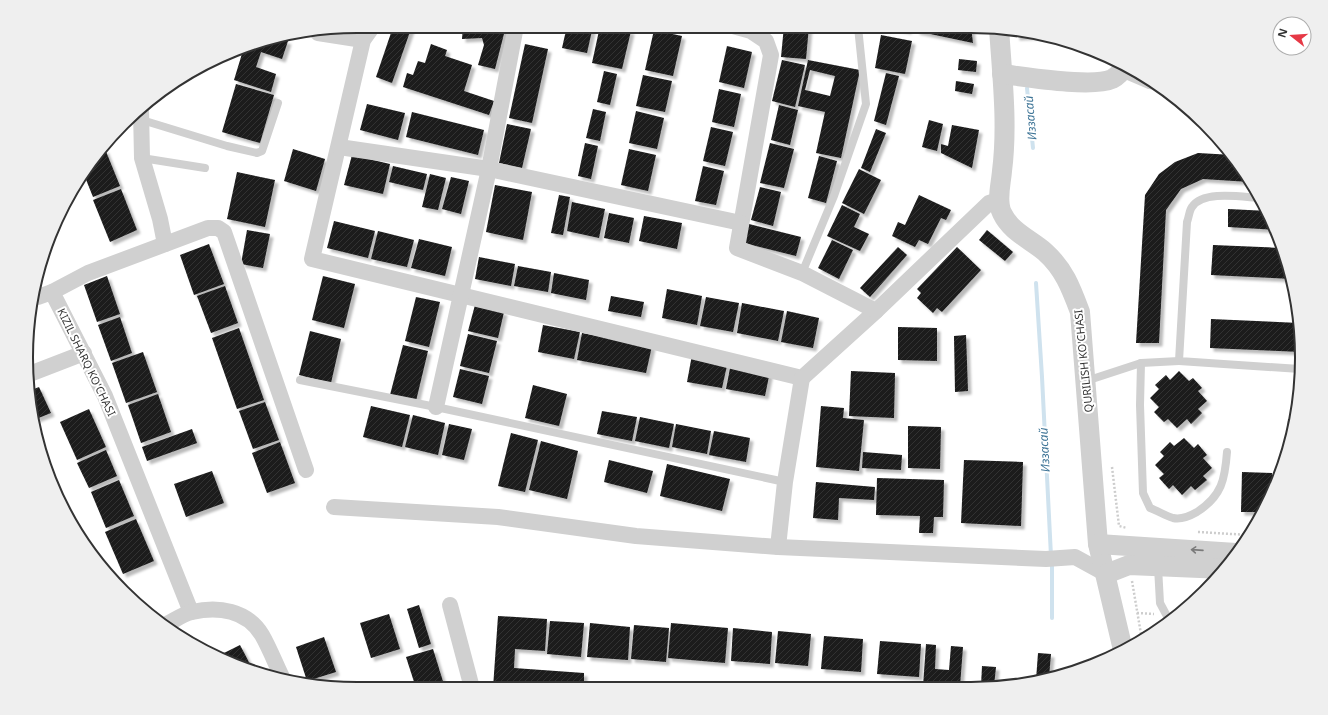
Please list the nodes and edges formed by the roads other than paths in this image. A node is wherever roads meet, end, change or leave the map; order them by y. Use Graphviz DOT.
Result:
graph roads {
  1 [pos="368,33"];
  2 [pos="515,33"];
  3 [pos="754,33"];
  4 [pos="859,33"];
  5 [pos="329,35"];
  6 [pos="999,35"];
  7 [pos="363,40"];
  8 [pos="1122,70"];
  9 [pos="1002,74"];
  10 [pos="278,102"];
  11 [pos="142,115"];
  12 [pos="339,147"];
  13 [pos="142,158"];
  14 [pos="205,168"];
  15 [pos="489,169"];
  16 [pos="1253,198"];
  17 [pos="999,200"];
  18 [pos="741,223"];
  19 [pos="164,244"];
  20 [pos="802,273"];
  21 [pos="52,292"];
  22 [pos="460,295"];
  23 [pos="39,296"];
  24 [pos="876,311"];
  25 [pos="84,353"];
  26 [pos="1179,361"];
  27 [pos="1141,364"];
  28 [pos="1294,369"];
  29 [pos="34,373"];
  30 [pos="802,378"];
  31 [pos="300,380"];
  32 [pos="1086,381"];
  33 [pos="436,407"];
  34 [pos="1227,452"];
  35 [pos="306,470"];
  36 [pos="785,482"];
  37 [pos="334,507"];
  38 [pos="1098,544"];
  39 [pos="778,547"];
  40 [pos="1230,553"];
  41 [pos="1068,558"];
  42 [pos="1158,566"];
  43 [pos="1215,569"];
  44 [pos="1106,574"];
  45 [pos="450,605"];
  46 [pos="191,612"];
  47 [pos="1166,616"];
  48 [pos="170,622"];
  49 [pos="1122,645"];
  50 [pos="279,672"];
  51 [pos="470,682"];
  1 -- 7 [label="street"];
  2 -- 15 [label="street"];
  3 -- 18 [label="street"];
  4 -- 20 [label="lane"];
  5 -- 7 [label="street"];
  6 -- 9 [label="street, QURILISH KO'CHASI"];
  7 -- 12 [label="street"];
  8 -- 9 [label="street"];
  9 -- 17 [label="street, QURILISH KO'CHASI"];
  10 -- 11 [label="lane"];
  11 -- 13 [label="street"];
  12 -- 15 [label="street"];
  12 -- 22 [label="street"];
  13 -- 14 [label="lane"];
  13 -- 19 [label="street"];
  15 -- 18 [label="street"];
  15 -- 22 [label="street"];
  16 -- 26 [label="lane"];
  17 -- 24 [label="street"];
  17 -- 32 [label="street, QURILISH KO'CHASI"];
  18 -- 20 [label="street"];
  19 -- 21 [label="street"];
  19 -- 35 [label="street"];
  20 -- 24 [label="street"];
  21 -- 23 [label="street"];
  21 -- 25 [label="street, KIZIL SHARQ KO'CHASI"];
  22 -- 30 [label="street"];
  22 -- 33 [label="street"];
  24 -- 30 [label="street"];
  25 -- 29 [label="street"];
  25 -- 46 [label="street, KIZIL SHARQ KO'CHASI"];
  26 -- 27 [label="lane"];
  26 -- 28 [label="lane"];
  27 -- 32 [label="lane"];
  27 -- 34 [label="lane"];
  30 -- 36 [label="street"];
  31 -- 33 [label="lane"];
  32 -- 38 [label="street, QURILISH KO'CHASI"];
  33 -- 36 [label="lane"];
  36 -- 39 [label="street"];
  37 -- 39 [label="street"];
  40 -- 38 [label="street, one-way"];
  38 -- 41 [label="street"];
  38 -- 44 [label="street, QURILISH KO'CHASI"];
  39 -- 41 [label="street"];
  41 -- 44 [label="street"];
  42 -- 43 [label="street"];
  42 -- 44 [label="street"];
  42 -- 47 [label="lane"];
  44 -- 49 [label="street, QURILISH KO'CHASI"];
  45 -- 51 [label="street"];
  46 -- 48 [label="street"];
  46 -- 50 [label="street"];
}
